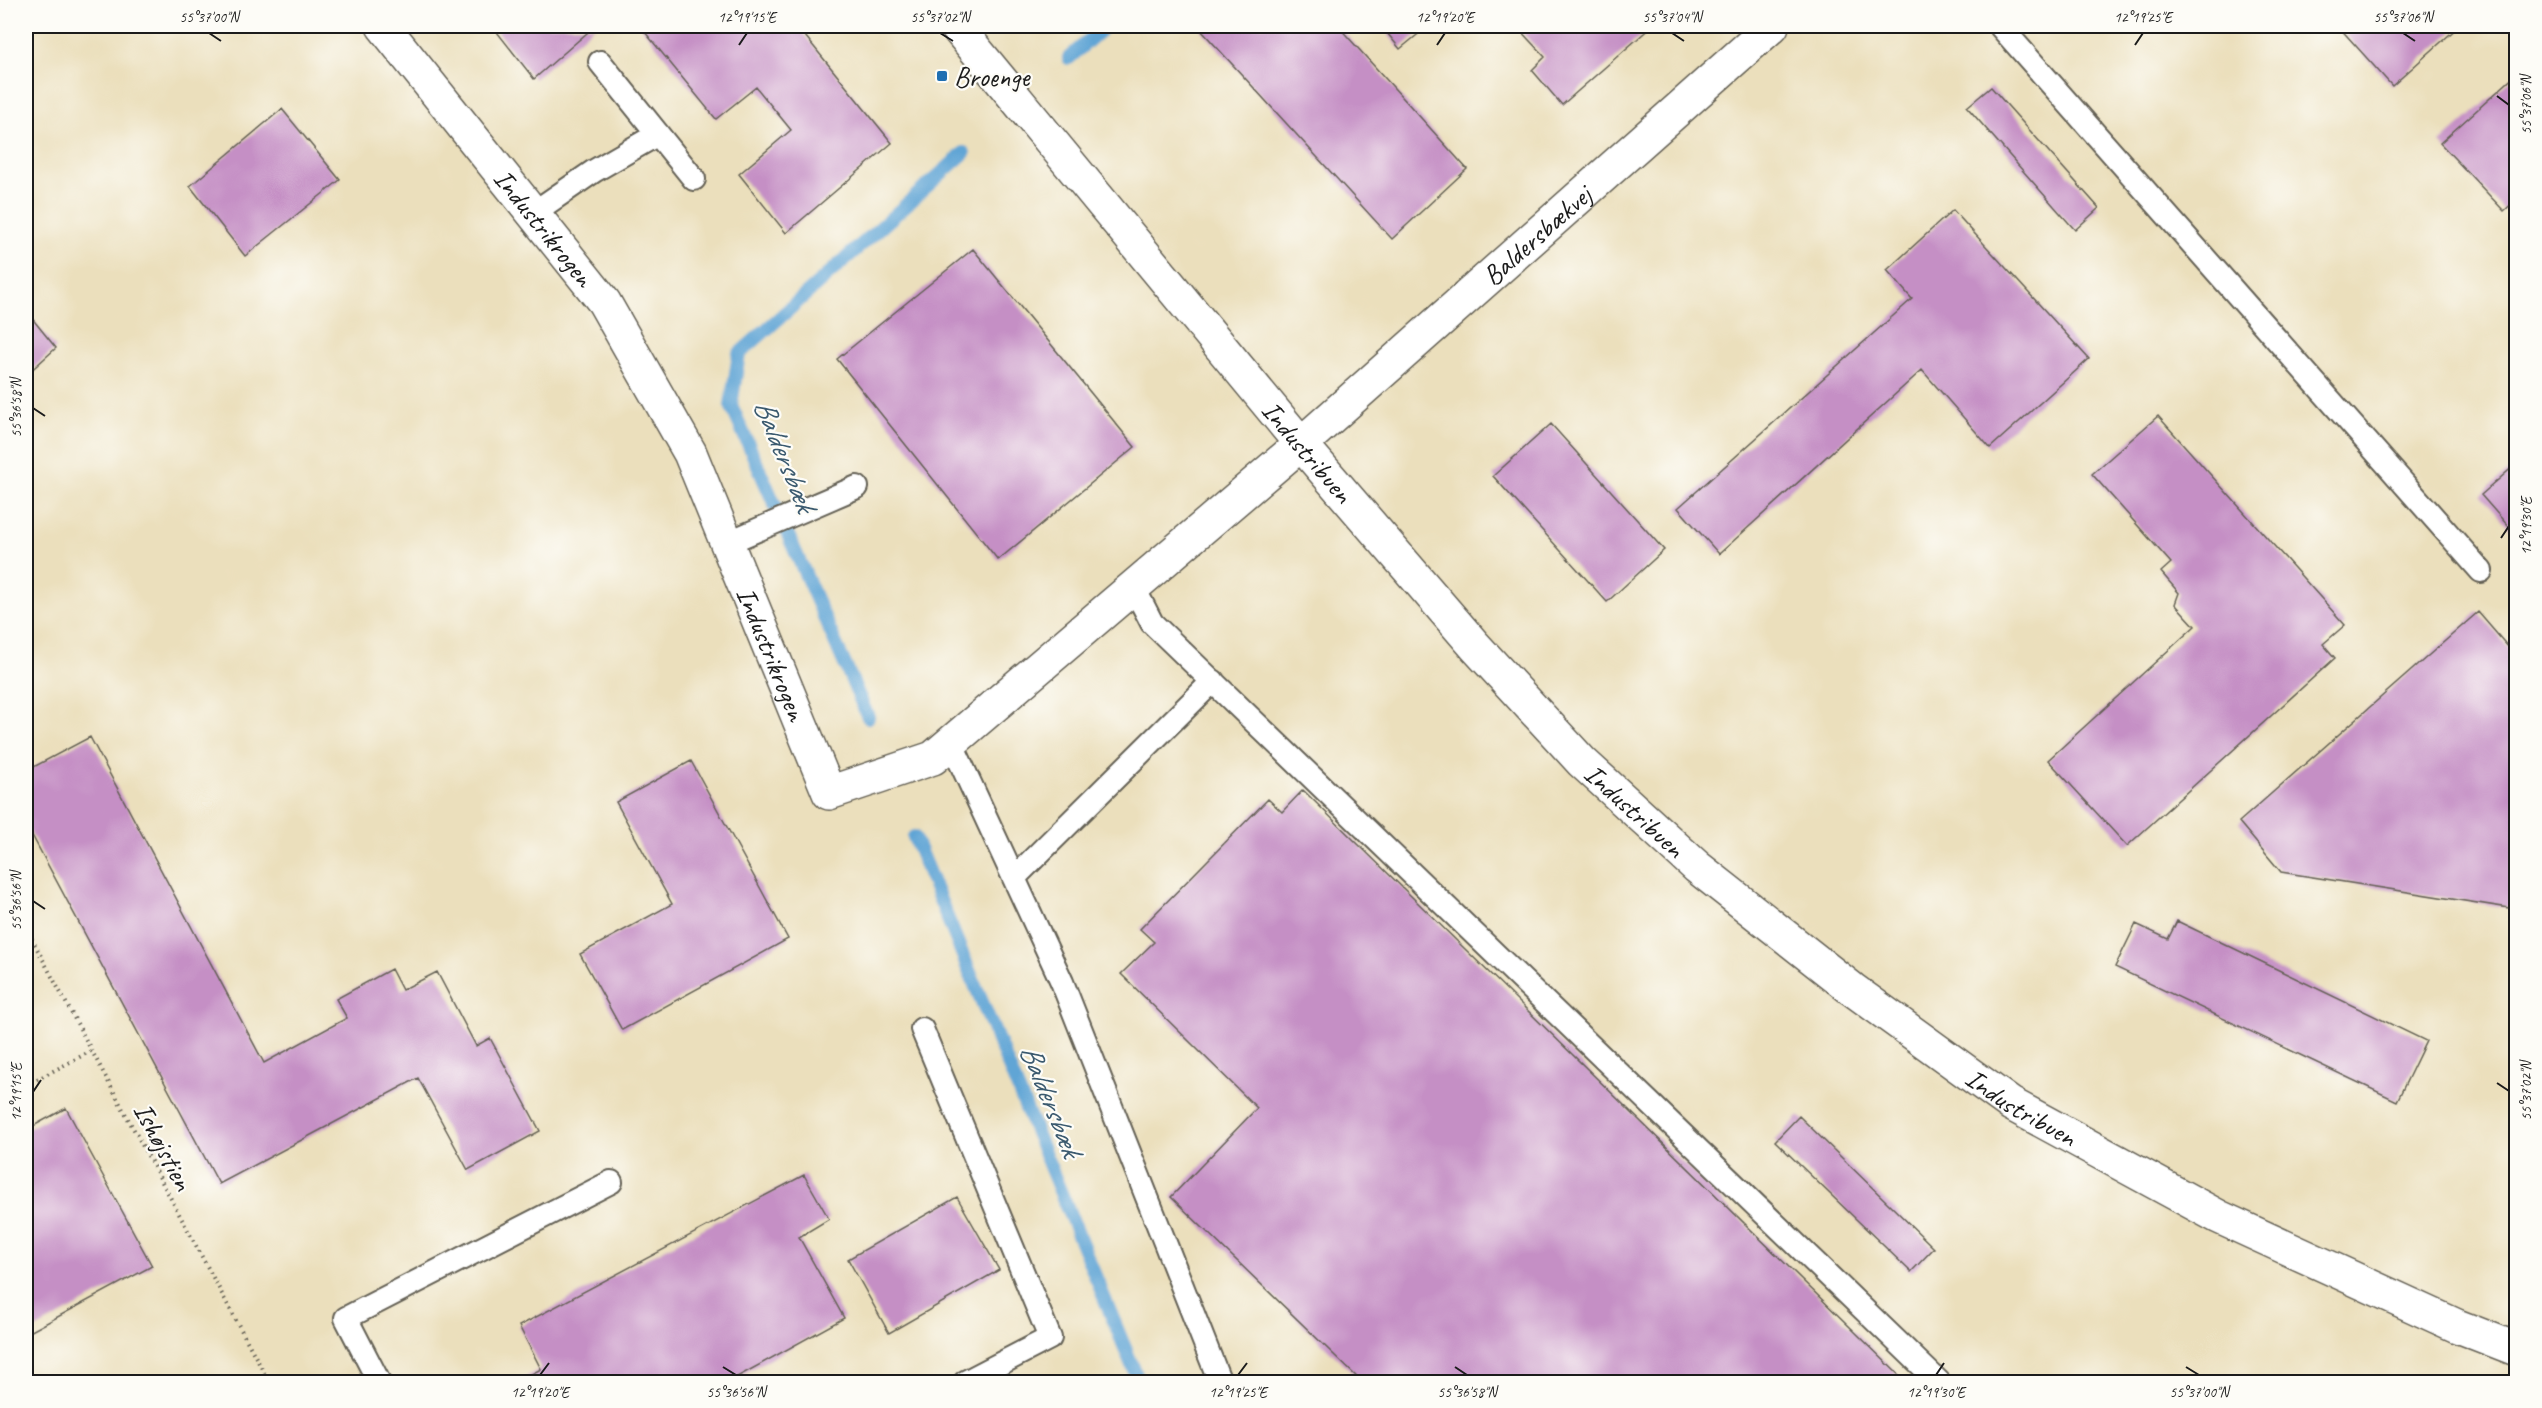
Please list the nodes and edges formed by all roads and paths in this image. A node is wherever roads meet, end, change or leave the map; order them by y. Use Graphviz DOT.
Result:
graph roads {
  1 [pos="383,26"];
  2 [pos="956,26"];
  3 [pos="1772,26"];
  4 [pos="2000,26"];
  5 [pos="600,62"];
  6 [pos="658,134"];
  7 [pos="694,179"];
  8 [pos="533,213"];
  9 [pos="1301,444"];
  10 [pos="857,488"];
  11 [pos="727,543"];
  12 [pos="2481,571"];
  13 [pos="1134,586"];
  14 [pos="1213,681"];
  15 [pos="951,742"];
  16 [pos="1014,878"];
  17 [pos="26,928"];
  18 [pos="922,1029"];
  19 [pos="91,1051"];
  20 [pos="26,1075"];
  21 [pos="611,1182"];
  22 [pos="2517,1349"];
  23 [pos="268,1383"];
  24 [pos="379,1383"];
  25 [pos="966,1383"];
  26 [pos="1220,1383"];
  27 [pos="1939,1383"];
  1 -- 8 [label="street, Industrikrogen"];
  2 -- 9 [label="street, Industribuen"];
  3 -- 9 [label="street, Baldersbækvej"];
  4 -- 12 [label="lane"];
  5 -- 6 [label="lane"];
  6 -- 7 [label="lane"];
  6 -- 8 [label="lane"];
  8 -- 11 [label="street, Industrikrogen"];
  9 -- 13 [label="street, Industrikrogen"];
  9 -- 22 [label="street, Industribuen"];
  10 -- 11 [label="lane"];
  11 -- 15 [label="street, Industrikrogen"];
  13 -- 14 [label="lane"];
  13 -- 15 [label="street, Industrikrogen"];
  14 -- 16 [label="lane"];
  14 -- 27 [label="lane"];
  15 -- 16 [label="lane"];
  16 -- 26 [label="lane"];
  17 -- 19 [label="path, Ishøjstien"];
  18 -- 25 [label="lane"];
  19 -- 20 [label="path"];
  19 -- 23 [label="path, Ishøjstien"];
  21 -- 24 [label="lane"];
}
